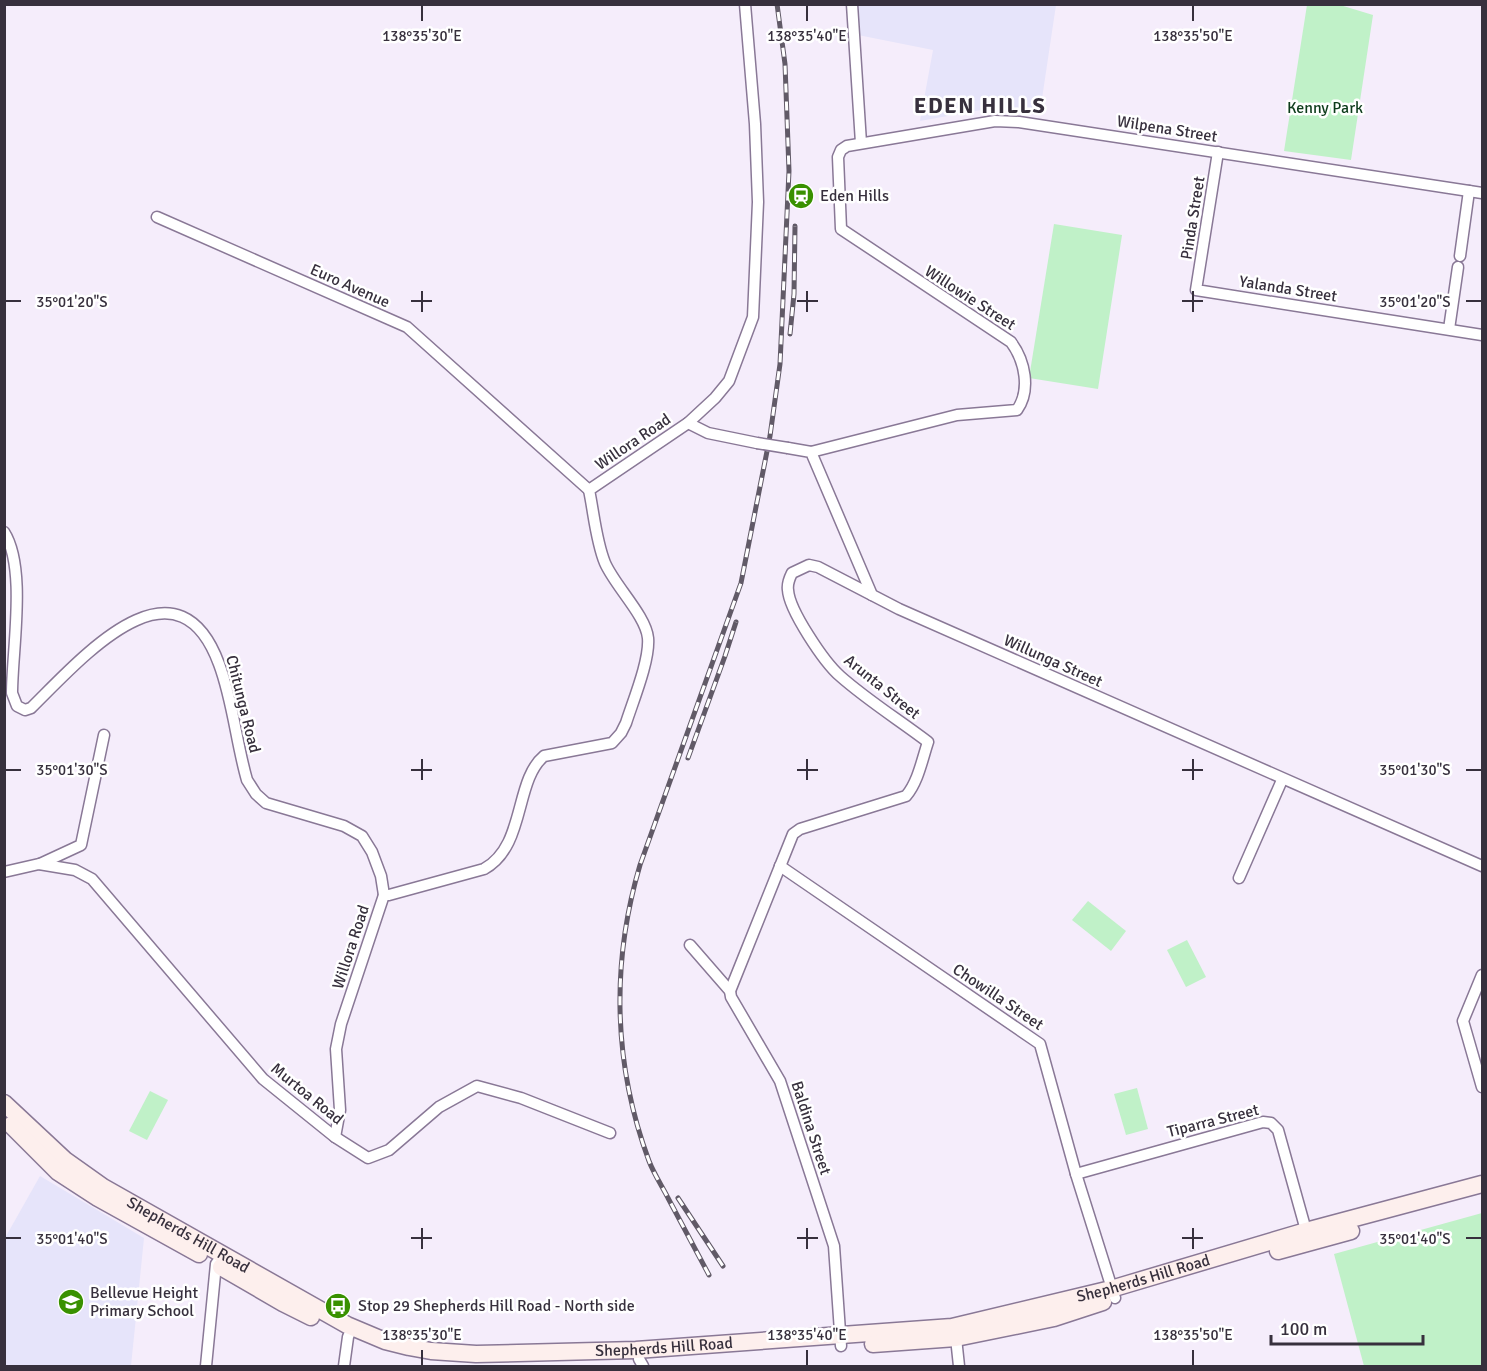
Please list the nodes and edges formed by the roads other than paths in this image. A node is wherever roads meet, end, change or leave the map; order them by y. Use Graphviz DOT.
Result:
graph roads {
  1 [pos="745,4"];
  2 [pos="852,4"];
  3 [pos="861,143"];
  4 [pos="847,146"];
  5 [pos="1218,152"];
  6 [pos="1469,191"];
  7 [pos="1482,193"];
  8 [pos="157,217"];
  9 [pos="1460,255"];
  10 [pos="1458,267"];
  11 [pos="1196,290"];
  12 [pos="1449,329"];
  13 [pos="1482,335"];
  14 [pos="688,423"];
  15 [pos="811,452"];
  16 [pos="589,490"];
  17 [pos="4,531"];
  18 [pos="872,595"];
  19 [pos="104,735"];
  20 [pos="1282,780"];
  21 [pos="39,864"];
  22 [pos="780,866"];
  23 [pos="1482,866"];
  24 [pos="4,872"];
  25 [pos="1239,878"];
  26 [pos="384,895"];
  27 [pos="690,945"];
  28 [pos="1482,975"];
  29 [pos="730,991"];
  30 [pos="1482,1087"];
  31 [pos="4,1103"];
  32 [pos="4,1117"];
  33 [pos="610,1133"];
  34 [pos="335,1137"];
  35 [pos="1076,1174"];
  36 [pos="1482,1184"];
  37 [pos="1482,1195"];
  38 [pos="1308,1236"];
  39 [pos="219,1259"];
  40 [pos="1114,1293"];
  41 [pos="350,1332"];
  42 [pos="956,1338"];
  43 [pos="840,1341"];
  44 [pos="641,1363"];
  45 [pos="206,1366"];
  46 [pos="344,1366"];
  47 [pos="960,1366"];
  1 -- 14 [label="street, Willora Road"];
  2 -- 3 [label="street"];
  3 -- 4 [label="street, Wilpena Street"];
  3 -- 5 [label="street, Wilpena Street"];
  4 -- 15 [label="street, Willowie Street"];
  5 -- 6 [label="street, Wilpena Street"];
  5 -- 11 [label="street, Pinda Street"];
  6 -- 7 [label="street, Wilpena Street"];
  6 -- 9 [label="street"];
  8 -- 16 [label="street, Euro Avenue"];
  10 -- 12 [label="street"];
  11 -- 12 [label="street, Yalanda Street"];
  12 -- 13 [label="street, Yalanda Street"];
  14 -- 15 [label="street, bridge"];
  14 -- 16 [label="street, Willora Road"];
  15 -- 18 [label="street"];
  16 -- 26 [label="street, Willora Road"];
  17 -- 26 [label="street, Chitunga Road"];
  18 -- 20 [label="street, Willunga Street"];
  18 -- 22 [label="street, Arunta Street"];
  19 -- 21 [label="street"];
  20 -- 23 [label="street, Willunga Street"];
  20 -- 25 [label="street"];
  21 -- 24 [label="street, Murtoa Road"];
  21 -- 34 [label="street, Murtoa Road"];
  22 -- 29 [label="street"];
  22 -- 35 [label="street, Chowilla Street"];
  26 -- 34 [label="street, Willora Road"];
  27 -- 29 [label="street, Baldina Street"];
  28 -- 30 [label="street"];
  29 -- 43 [label="street, Baldina Street"];
  31 -- 39 [label="main road, Shepherds Hill Road"];
  32 -- 39 [label="main road, Shepherds Hill Road"];
  33 -- 34 [label="street, Murtoa Road"];
  35 -- 38 [label="street, Tiparra Street"];
  35 -- 40 [label="street, Chowilla Street"];
  36 -- 38 [label="main road, Shepherds Hill Road"];
  37 -- 38 [label="main road, Shepherds Hill Road"];
  38 -- 40 [label="main road, Shepherds Hill Road"];
  39 -- 41 [label="main road, Shepherds Hill Road"];
  39 -- 45 [label="street"];
  40 -- 42 [label="main road, Shepherds Hill Road"];
  40 -- 43 [label="main road, Shepherds Hill Road"];
  41 -- 43 [label="main road, Shepherds Hill Road"];
  41 -- 44 [label="main road, Shepherds Hill Road"];
  41 -- 46 [label="street"];
  42 -- 43 [label="main road, Shepherds Hill Road"];
  42 -- 47 [label="street"];
  43 -- 44 [label="main road, Shepherds Hill Road"];
}
